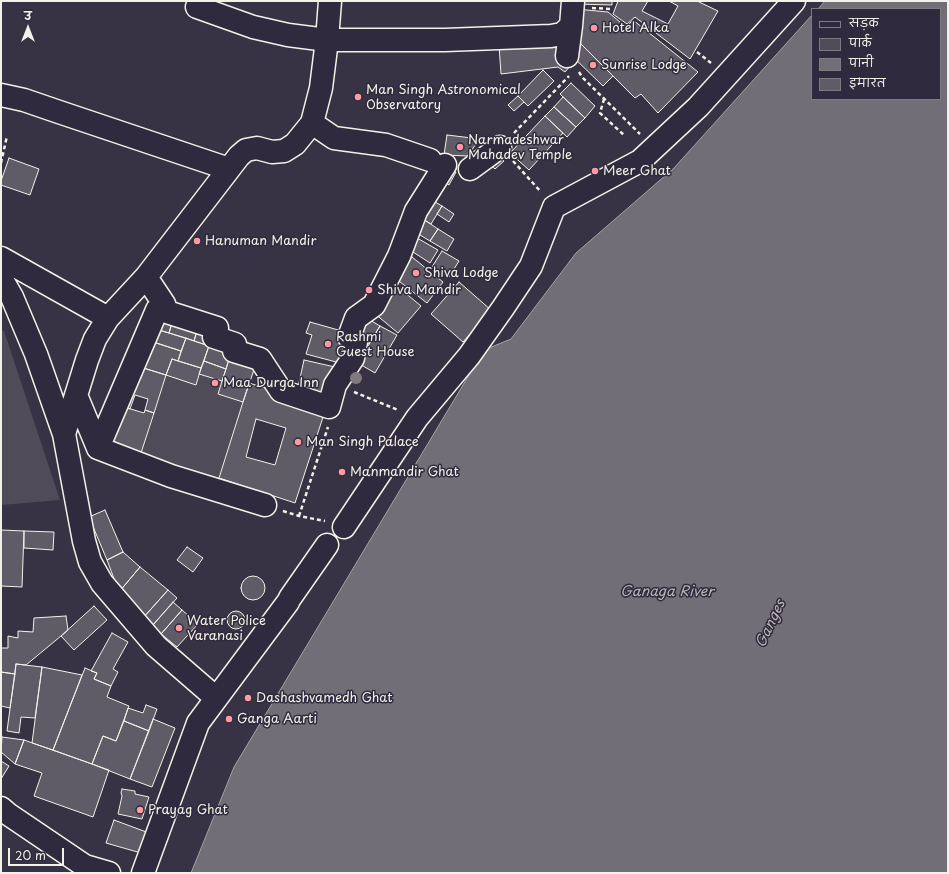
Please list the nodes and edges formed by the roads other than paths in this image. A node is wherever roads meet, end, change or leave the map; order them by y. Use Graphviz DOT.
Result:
graph roads {
  1 [pos="330,1"];
  2 [pos="573,1"];
  3 [pos="794,1"];
  4 [pos="197,7"];
  5 [pos="571,26"];
  6 [pos="327,40"];
  7 [pos="572,62"];
  8 [pos="1,95"];
  9 [pos="312,123"];
  10 [pos="500,147"];
  11 [pos="229,169"];
  12 [pos="470,169"];
  13 [pos="1,258"];
  14 [pos="146,277"];
  15 [pos="1,278"];
  16 [pos="167,312"];
  17 [pos="108,318"];
  18 [pos="76,395"];
  19 [pos="64,434"];
  20 [pos="98,448"];
  21 [pos="265,505"];
  22 [pos="216,698"];
  23 [pos="3,813"];
  24 [pos="109,873"];
  25 [pos="143,873"];
  1 -- 6 [label="street"];
  2 -- 5 [label="street"];
  3 -- 22 [label="street"];
  4 -- 6 [label="street"];
  5 -- 6 [label="street"];
  5 -- 7 [label="street"];
  6 -- 9 [label="street"];
  8 -- 11 [label="street"];
  9 -- 11 [label="street"];
  9 -- 16 [label="street"];
  10 -- 12 [label="street"];
  11 -- 14 [label="street"];
  13 -- 17 [label="street"];
  14 -- 16 [label="street"];
  14 -- 17 [label="street"];
  15 -- 19 [label="street"];
  16 -- 20 [label="street"];
  17 -- 18 [label="street"];
  18 -- 19 [label="street"];
  18 -- 20 [label="street"];
  19 -- 22 [label="street"];
  20 -- 21 [label="street"];
  22 -- 25 [label="street"];
  23 -- 24 [label="street"];
}
